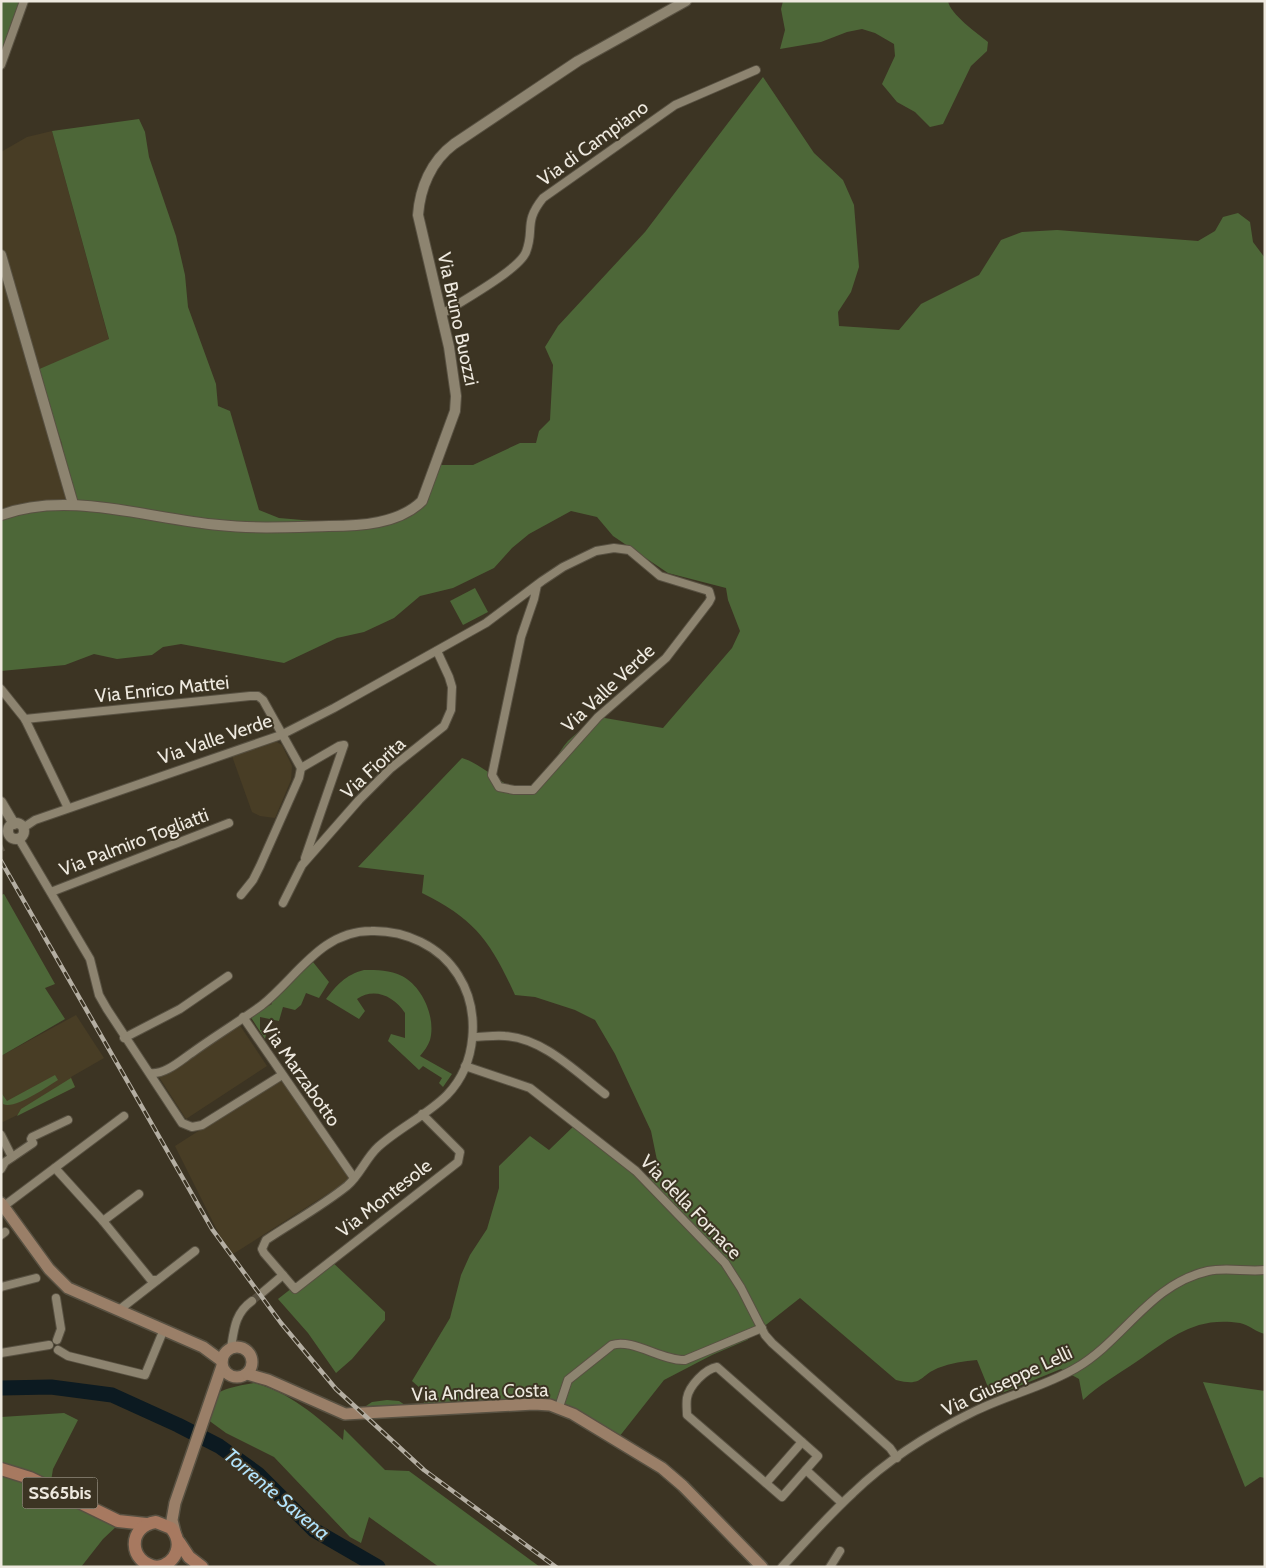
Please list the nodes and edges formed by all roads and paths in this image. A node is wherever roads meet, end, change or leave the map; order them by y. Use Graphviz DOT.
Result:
graph roads {
  1 [pos="24,1"];
  2 [pos="686,1"];
  3 [pos="1,65"];
  4 [pos="756,70"];
  5 [pos="1,255"];
  6 [pos="4,273"];
  7 [pos="442,314"];
  8 [pos="73,504"];
  9 [pos="1,514"];
  10 [pos="537,585"];
  11 [pos="437,651"];
  12 [pos="1,689"];
  13 [pos="25,719"];
  14 [pos="281,735"];
  15 [pos="301,768"];
  16 [pos="1,802"];
  17 [pos="68,808"];
  18 [pos="229,823"];
  19 [pos="12,828"];
  20 [pos="16,839"];
  21 [pos="4,846"];
  22 [pos="302,865"];
  23 [pos="51,892"];
  24 [pos="241,895"];
  25 [pos="283,903"];
  26 [pos="228,976"];
  27 [pos="242,1018"];
  28 [pos="473,1037"];
  29 [pos="124,1038"];
  30 [pos="465,1066"];
  31 [pos="150,1073"];
  32 [pos="282,1075"];
  33 [pos="605,1094"];
  34 [pos="422,1114"];
  35 [pos="124,1116"];
  36 [pos="68,1120"];
  37 [pos="1,1135"];
  38 [pos="12,1157"];
  39 [pos="2,1164"];
  40 [pos="54,1168"];
  41 [pos="354,1178"];
  42 [pos="139,1194"];
  43 [pos="2,1205"];
  44 [pos="103,1221"];
  45 [pos="8,1230"];
  46 [pos="195,1250"];
  47 [pos="1265,1270"];
  48 [pos="42,1274"];
  49 [pos="283,1275"];
  50 [pos="157,1280"];
  51 [pos="1,1288"];
  52 [pos="59,1291"];
  53 [pos="263,1292"];
  54 [pos="252,1301"];
  55 [pos="119,1310"];
  56 [pos="762,1328"];
  57 [pos="164,1329"];
  58 [pos="57,1340"];
  59 [pos="49,1345"];
  60 [pos="58,1350"];
  61 [pos="1,1352"];
  62 [pos="226,1356"];
  63 [pos="250,1369"];
  64 [pos="234,1377"];
  65 [pos="213,1390"];
  66 [pos="559,1407"];
  67 [pos="802,1442"];
  68 [pos="897,1458"];
  69 [pos="1,1469"];
  70 [pos="806,1470"];
  71 [pos="766,1483"];
  72 [pos="175,1503"];
  73 [pos="842,1503"];
  74 [pos="118,1521"];
  75 [pos="151,1523"];
  76 [pos="177,1537"];
  77 [pos="134,1544"];
  78 [pos="840,1551"];
  79 [pos="197,1564"];
  80 [pos="160,1565"];
  81 [pos="787,1565"];
  82 [pos="762,1567"];
  83 [pos="830,1567"];
  1 -- 3 [label="street"];
  2 -- 7 [label="street, Via Bruno Buozzi"];
  4 -- 7 [label="street, Via di Campiano"];
  5 -- 6 [label="street"];
  6 -- 8 [label="street"];
  7 -- 8 [label="street, Via Bruno Buozzi"];
  8 -- 9 [label="street, Via Bruno Buozzi"];
  10 -- 10 [label="street, Via Valle Verde"];
  10 -- 11 [label="street, Via Valle Verde"];
  11 -- 14 [label="street, Via Valle Verde"];
  11 -- 22 [label="street, Via Fiorita"];
  12 -- 13 [label="street"];
  13 -- 14 [label="street, Via Enrico Mattei"];
  13 -- 17 [label="street"];
  14 -- 15 [label="street"];
  14 -- 17 [label="street, Via Valle Verde"];
  15 -- 22 [label="street"];
  15 -- 24 [label="street"];
  16 -- 19 [label="street"];
  17 -- 19 [label="street, Via Valle Verde"];
  18 -- 23 [label="street, Via Palmiro Togliatti"];
  19 -- 20 [label="street"];
  20 -- 21 [label="street"];
  20 -- 23 [label="street"];
  22 -- 25 [label="street, Via Fiorita"];
  23 -- 29 [label="street"];
  26 -- 29 [label="street"];
  27 -- 28 [label="street, Via Marzabotto"];
  27 -- 31 [label="street"];
  27 -- 32 [label="street, Via Marzabotto"];
  28 -- 30 [label="street, Via Marzabotto"];
  28 -- 33 [label="street"];
  29 -- 31 [label="street"];
  30 -- 34 [label="street, Via Marzabotto"];
  30 -- 56 [label="street, Via della Fornace"];
  31 -- 32 [label="street"];
  32 -- 41 [label="street, Via Marzabotto"];
  34 -- 41 [label="street, Via Marzabotto"];
  34 -- 49 [label="street, Via Montesole"];
  35 -- 40 [label="street"];
  36 -- 38 [label="street"];
  37 -- 38 [label="street"];
  38 -- 39 [label="street"];
  40 -- 43 [label="street"];
  40 -- 44 [label="street"];
  41 -- 49 [label="street, Via Marzabotto"];
  42 -- 44 [label="street"];
  43 -- 45 [label="main road"];
  44 -- 50 [label="street"];
  45 -- 48 [label="main road"];
  46 -- 50 [label="street"];
  47 -- 68 [label="street, Via Giuseppe Lelli"];
  48 -- 51 [label="street"];
  48 -- 52 [label="main road"];
  49 -- 53 [label="street"];
  50 -- 55 [label="street"];
  52 -- 55 [label="main road"];
  52 -- 58 [label="street"];
  54 -- 62 [label="street"];
  55 -- 57 [label="main road"];
  56 -- 66 [label="street"];
  56 -- 68 [label="street, Via della Fornace"];
  57 -- 60 [label="street"];
  57 -- 62 [label="main road"];
  58 -- 59 [label="street"];
  58 -- 60 [label="street"];
  59 -- 60 [label="street"];
  59 -- 61 [label="street"];
  62 -- 63 [label="main road"];
  62 -- 64 [label="main road"];
  62 -- 65 [label="main road"];
  63 -- 64 [label="main road"];
  63 -- 66 [label="main road, Via Andrea Costa"];
  64 -- 65 [label="main road"];
  65 -- 72 [label="main road"];
  66 -- 82 [label="main road, Via Andrea Costa"];
  67 -- 70 [label="street"];
  67 -- 71 [label="street"];
  67 -- 71 [label="street"];
  68 -- 73 [label="street, Via Giuseppe Lelli"];
  69 -- 74 [label="main road, SS65bis"];
  70 -- 71 [label="street"];
  70 -- 73 [label="street"];
  72 -- 75 [label="main road"];
  72 -- 76 [label="main road"];
  73 -- 81 [label="street, Via Giuseppe Lelli"];
  74 -- 75 [label="main road"];
  74 -- 77 [label="main road, SS65bis"];
  75 -- 76 [label="main road"];
  75 -- 77 [label="main road"];
  76 -- 79 [label="main road"];
  76 -- 80 [label="main road"];
  77 -- 80 [label="main road, SS65bis"];
  78 -- 83 [label="street"];
  79 -- 80 [label="main road"];
}
